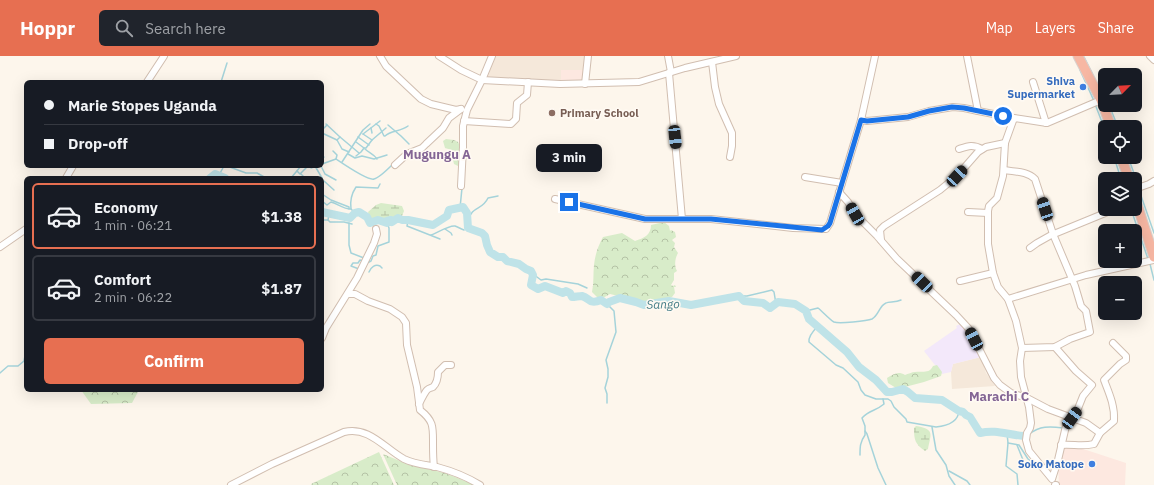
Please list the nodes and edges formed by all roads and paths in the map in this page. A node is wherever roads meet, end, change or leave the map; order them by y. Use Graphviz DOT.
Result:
graph roads {
  1 [pos="164,56"];
  2 [pos="380,56"];
  3 [pos="439,56"];
  4 [pos="492,56"];
  5 [pos="588,56"];
  6 [pos="668,56"];
  7 [pos="736,56"];
  8 [pos="875,56"];
  9 [pos="967,56"];
  10 [pos="1150,56"];
  11 [pos="1080,57"];
  12 [pos="720,58"];
  13 [pos="1154,60"];
  14 [pos="712,62"];
  15 [pos="670,72"];
  16 [pos="148,80"];
  17 [pos="482,80"];
  18 [pos="528,82"];
  19 [pos="1033,82"];
  20 [pos="585,84"];
  21 [pos="1098,92"];
  22 [pos="1098,102"];
  23 [pos="464,110"];
  24 [pos="978,110"];
  25 [pos="1014,118"];
  26 [pos="861,120"];
  27 [pos="464,121"];
  28 [pos="1046,123"];
  29 [pos="1005,143"];
  30 [pos="959,149"];
  31 [pos="982,150"];
  32 [pos="730,157"];
  33 [pos="395,165"];
  34 [pos="1004,170"];
  35 [pos="805,177"];
  36 [pos="1154,181"];
  37 [pos="842,183"];
  38 [pos="461,186"];
  39 [pos="1142,186"];
  40 [pos="839,192"];
  41 [pos="555,198"];
  42 [pos="968,212"];
  43 [pos="988,212"];
  44 [pos="1098,216"];
  45 [pos="1141,216"];
  46 [pos="682,219"];
  47 [pos="376,229"];
  48 [pos="24,230"];
  49 [pos="1053,234"];
  50 [pos="881,240"];
  51 [pos="0,247"];
  52 [pos="1030,248"];
  53 [pos="1154,257"];
  54 [pos="1154,260"];
  55 [pos="993,273"];
  56 [pos="1072,279"];
  57 [pos="960,281"];
  58 [pos="351,292"];
  59 [pos="1008,299"];
  60 [pos="324,333"];
  61 [pos="1113,343"];
  62 [pos="1055,347"];
  63 [pos="1022,348"];
  64 [pos="451,365"];
  65 [pos="1027,398"];
  66 [pos="419,404"];
  67 [pos="1072,418"];
  68 [pos="1100,433"];
  69 [pos="1061,444"];
  70 [pos="434,466"];
  71 [pos="1054,483"];
  72 [pos="231,485"];
  73 [pos="480,485"];
  1 -- 16 [label="street"];
  2 -- 23 [label="street"];
  3 -- 17 [label="street"];
  4 -- 17 [label="street"];
  5 -- 20 [label="street"];
  6 -- 15 [label="street"];
  7 -- 12 [label="street"];
  8 -- 26 [label="street"];
  9 -- 24 [label="street"];
  10 -- 13 [label="street"];
  11 -- 21 [label="highway"];
  12 -- 14 [label="street"];
  14 -- 15 [label="street"];
  14 -- 32 [label="street"];
  15 -- 20 [label="street"];
  15 -- 46 [label="street"];
  17 -- 18 [label="street"];
  17 -- 23 [label="street"];
  18 -- 20 [label="street"];
  18 -- 27 [label="street"];
  19 -- 28 [label="street"];
  22 -- 28 [label="street"];
  23 -- 27 [label="street"];
  23 -- 33 [label="street"];
  24 -- 25 [label="street"];
  24 -- 26 [label="street"];
  25 -- 28 [label="street"];
  25 -- 29 [label="street"];
  26 -- 37 [label="street"];
  27 -- 38 [label="street"];
  29 -- 31 [label="street"];
  29 -- 34 [label="street"];
  30 -- 31 [label="street"];
  31 -- 50 [label="street"];
  34 -- 43 [label="street"];
  34 -- 49 [label="street"];
  35 -- 37 [label="street"];
  36 -- 39 [label="street"];
  37 -- 40 [label="street"];
  40 -- 46 [label="street"];
  40 -- 50 [label="street"];
  41 -- 46 [label="street"];
  42 -- 43 [label="street"];
  43 -- 55 [label="street"];
  44 -- 49 [label="street"];
  45 -- 53 [label="highway"];
  47 -- 58 [label="street"];
  48 -- 51 [label="street"];
  49 -- 52 [label="street"];
  49 -- 56 [label="street"];
  50 -- 65 [label="street"];
  54 -- 56 [label="street"];
  55 -- 57 [label="street"];
  55 -- 59 [label="street"];
  56 -- 59 [label="street"];
  56 -- 62 [label="street"];
  58 -- 60 [label="street"];
  58 -- 66 [label="street"];
  59 -- 63 [label="street"];
  61 -- 68 [label="street"];
  62 -- 63 [label="street"];
  62 -- 67 [label="street"];
  63 -- 65 [label="street"];
  64 -- 66 [label="street"];
  65 -- 67 [label="street"];
  65 -- 71 [label="street"];
  66 -- 70 [label="street"];
  67 -- 68 [label="street"];
  67 -- 69 [label="street"];
  68 -- 69 [label="street"];
  69 -- 71 [label="street"];
  70 -- 72 [label="street"];
  70 -- 73 [label="street"];
}
